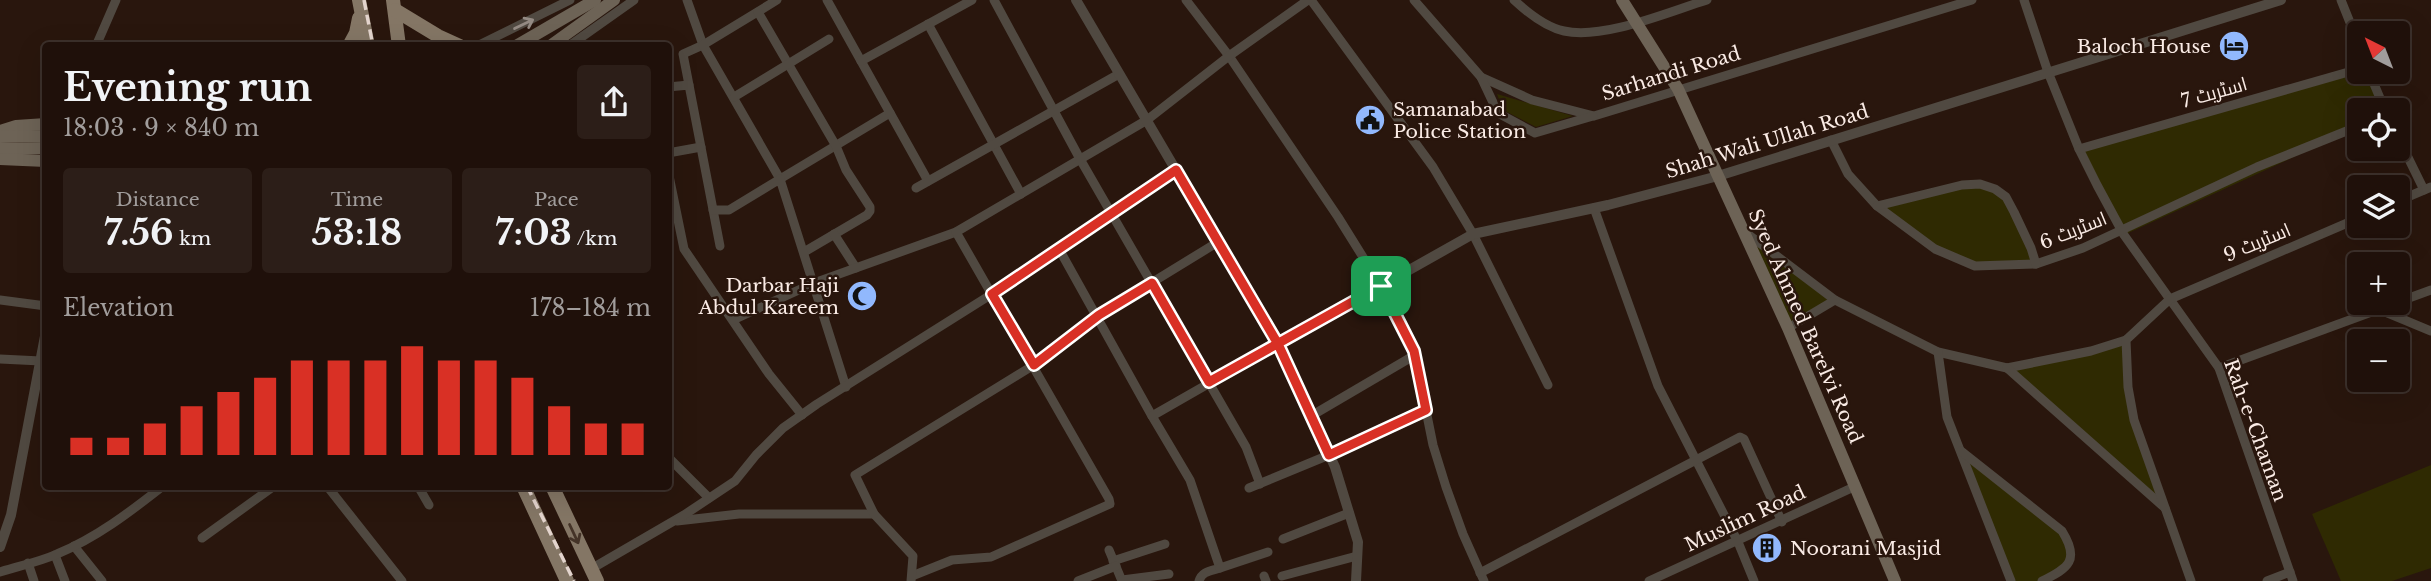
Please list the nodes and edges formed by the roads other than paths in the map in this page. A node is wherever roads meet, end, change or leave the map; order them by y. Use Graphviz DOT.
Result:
graph roads {
  1 [pos="116,0"];
  2 [pos="570,0"];
  3 [pos="595,0"];
  4 [pos="614,0"];
  5 [pos="634,0"];
  6 [pos="687,0"];
  7 [pos="777,0"];
  8 [pos="827,0"];
  9 [pos="972,0"];
  10 [pos="994,0"];
  11 [pos="1076,0"];
  12 [pos="1186,0"];
  13 [pos="1310,0"];
  14 [pos="1414,0"];
  15 [pos="1514,0"];
  16 [pos="1622,0"];
  17 [pos="1707,0"];
  18 [pos="1972,0"];
  19 [pos="2024,0"];
  20 [pos="2281,0"];
  21 [pos="2341,0"];
  22 [pos="360,4"];
  23 [pos="394,5"];
  24 [pos="758,12"];
  25 [pos="2349,21"];
  26 [pos="1635,22"];
  27 [pos="928,24"];
  28 [pos="829,40"];
  29 [pos="98,42"];
  30 [pos="351,42"];
  31 [pos="367,42"];
  32 [pos="399,42"];
  33 [pos="451,42"];
  34 [pos="485,42"];
  35 [pos="523,42"];
  36 [pos="556,42"];
  37 [pos="575,42"];
  38 [pos="704,45"];
  39 [pos="1229,56"];
  40 [pos="861,61"];
  41 [pos="789,64"];
  42 [pos="2048,72"];
  43 [pos="2347,72"];
  44 [pos="1119,74"];
  45 [pos="1481,77"];
  46 [pos="689,85"];
  47 [pos="672,87"];
  48 [pos="1678,89"];
  49 [pos="733,97"];
  50 [pos="1053,111"];
  51 [pos="890,113"];
  52 [pos="1594,116"];
  53 [pos="1147,120"];
  54 [pos="42,124"];
  55 [pos="2347,131"];
  56 [pos="0,134"];
  57 [pos="42,136"];
  58 [pos="1831,140"];
  59 [pos="993,144"];
  60 [pos="836,146"];
  61 [pos="701,147"];
  62 [pos="42,148"];
  63 [pos="0,149"];
  64 [pos="2079,149"];
  65 [pos="672,152"];
  66 [pos="2410,158"];
  67 [pos="0,159"];
  68 [pos="1080,159"];
  69 [pos="42,161"];
  70 [pos="1176,170"];
  71 [pos="1718,176"];
  72 [pos="780,179"];
  73 [pos="928,181"];
  74 [pos="916,188"];
  75 [pos="2427,188"];
  76 [pos="672,190"];
  77 [pos="1021,194"];
  78 [pos="2410,196"];
  79 [pos="1877,206"];
  80 [pos="1594,208"];
  81 [pos="713,210"];
  82 [pos="1112,213"];
  83 [pos="2347,223"];
  84 [pos="1741,229"];
  85 [pos="2121,230"];
  86 [pos="956,232"];
  87 [pos="834,234"];
  88 [pos="1473,234"];
  89 [pos="1218,242"];
  90 [pos="720,246"];
  91 [pos="1059,249"];
  92 [pos="804,253"];
  93 [pos="2036,264"];
  94 [pos="856,268"];
  95 [pos="1152,283"];
  96 [pos="814,284"];
  97 [pos="1381,286"];
  98 [pos="2431,290"];
  99 [pos="992,294"];
  100 [pos="2410,297"];
  101 [pos="2170,299"];
  102 [pos="0,300"];
  103 [pos="1835,300"];
  104 [pos="42,305"];
  105 [pos="2362,315"];
  106 [pos="2392,315"];
  107 [pos="1096,317"];
  108 [pos="733,320"];
  109 [pos="1788,328"];
  110 [pos="2431,331"];
  111 [pos="2126,340"];
  112 [pos="1278,344"];
  113 [pos="42,350"];
  114 [pos="1938,352"];
  115 [pos="1415,355"];
  116 [pos="0,359"];
  117 [pos="40,360"];
  118 [pos="1034,365"];
  119 [pos="2007,368"];
  120 [pos="2218,368"];
  121 [pos="1209,382"];
  122 [pos="41,383"];
  123 [pos="1548,384"];
  124 [pos="846,387"];
  125 [pos="1426,410"];
  126 [pos="802,415"];
  127 [pos="1152,416"];
  128 [pos="1311,416"];
  129 [pos="1960,450"];
  130 [pos="1329,455"];
  131 [pos="1697,460"];
  132 [pos="672,461"];
  133 [pos="1260,484"];
  134 [pos="1856,486"];
  135 [pos="1249,488"];
  136 [pos="157,490"];
  137 [pos="268,490"];
  138 [pos="330,490"];
  139 [pos="420,490"];
  140 [pos="525,490"];
  141 [pos="554,490"];
  142 [pos="709,499"];
  143 [pos="429,505"];
  144 [pos="2166,509"];
  145 [pos="1349,513"];
  146 [pos="874,514"];
  147 [pos="672,522"];
  148 [pos="1782,522"];
  149 [pos="202,538"];
  150 [pos="1283,539"];
  151 [pos="1738,542"];
  152 [pos="1165,544"];
  153 [pos="74,546"];
  154 [pos="0,547"];
  155 [pos="1109,550"];
  156 [pos="1268,552"];
  157 [pos="55,555"];
  158 [pos="1357,556"];
  159 [pos="28,564"];
  160 [pos="1114,564"];
  161 [pos="1220,568"];
  162 [pos="0,572"];
  163 [pos="1169,574"];
  164 [pos="594,575"];
  165 [pos="1282,576"];
  166 [pos="1482,577"];
  167 [pos="2291,577"];
  168 [pos="912,578"];
  169 [pos="34,581"];
  170 [pos="65,581"];
  171 [pos="102,581"];
  172 [pos="402,581"];
  173 [pos="567,581"];
  174 [pos="1078,581"];
  175 [pos="1122,581"];
  176 [pos="1199,581"];
  177 [pos="1356,581"];
  178 [pos="1648,581"];
  179 [pos="1754,581"];
  180 [pos="1895,581"];
  181 [pos="2011,581"];
  182 [pos="2042,581"];
  183 [pos="2191,581"];
  184 [pos="2267,581"];
  1 -- 29 [label="street"];
  34 -- 2 [label="street, one-way"];
  3 -- 35 [label="main road"];
  4 -- 36 [label="main road"];
  5 -- 37 [label="street"];
  6 -- 38 [label="street"];
  7 -- 24 [label="street"];
  8 -- 40 [label="street"];
  9 -- 27 [label="street"];
  10 -- 50 [label="street"];
  11 -- 44 [label="street"];
  12 -- 39 [label="street"];
  13 -- 39 [label="street"];
  13 -- 88 [label="street"];
  14 -- 45 [label="street, Sarhandi Road"];
  15 -- 26 [label="street"];
  16 -- 26 [label="main road, Syed Ahmed Barelvi Road"];
  17 -- 26 [label="street"];
  18 -- 48 [label="street, Sarhandi Road"];
  19 -- 42 [label="street, Rah-e-Chaman"];
  20 -- 42 [label="street, Shah Wali Ullah Road"];
  21 -- 25 [label="street"];
  22 -- 30 [label="main road"];
  22 -- 31 [label="main road"];
  23 -- 32 [label="main road"];
  23 -- 33 [label="main road"];
  24 -- 38 [label="street"];
  24 -- 41 [label="street"];
  26 -- 48 [label="main road, Syed Ahmed Barelvi Road"];
  27 -- 40 [label="street"];
  27 -- 59 [label="street"];
  28 -- 41 [label="street"];
  38 -- 46 [label="street"];
  38 -- 49 [label="street"];
  39 -- 53 [label="street"];
  39 -- 97 [label="street"];
  40 -- 51 [label="street"];
  41 -- 49 [label="street"];
  41 -- 60 [label="street"];
  42 -- 58 [label="street, Shah Wali Ullah Road"];
  42 -- 64 [label="street, Rah-e-Chaman"];
  43 -- 64 [label="street, اسٹریٹ 7"];
  44 -- 50 [label="street"];
  44 -- 53 [label="street"];
  45 -- 52 [label="street, Sarhandi Road"];
  45 -- 52 [label="street"];
  46 -- 47 [label="street"];
  46 -- 61 [label="street"];
  48 -- 52 [label="street, Sarhandi Road"];
  48 -- 71 [label="main road, Syed Ahmed Barelvi Road"];
  49 -- 72 [label="street"];
  50 -- 59 [label="street"];
  50 -- 68 [label="street"];
  51 -- 60 [label="street"];
  51 -- 73 [label="street"];
  53 -- 68 [label="street"];
  53 -- 70 [label="street"];
  54 -- 56 [label="main road"];
  55 -- 85 [label="street, اسٹریٹ 6"];
  56 -- 57 [label="main road"];
  58 -- 71 [label="street, Shah Wali Ullah Road"];
  58 -- 79 [label="street, اسٹریٹ 6"];
  59 -- 73 [label="street"];
  59 -- 77 [label="street"];
  60 -- 72 [label="street"];
  60 -- 87 [label="street"];
  61 -- 65 [label="street"];
  61 -- 81 [label="street"];
  62 -- 63 [label="main road"];
  64 -- 85 [label="street, Rah-e-Chaman"];
  66 -- 75 [label="street"];
  67 -- 69 [label="main road"];
  68 -- 77 [label="street"];
  68 -- 82 [label="street"];
  70 -- 82 [label="street"];
  70 -- 89 [label="street"];
  71 -- 80 [label="street, Shah Wali Ullah Road"];
  71 -- 84 [label="main road, Syed Ahmed Barelvi Road"];
  72 -- 81 [label="street"];
  72 -- 92 [label="street"];
  73 -- 74 [label="street"];
  75 -- 78 [label="street"];
  76 -- 108 [label="street"];
  77 -- 86 [label="street"];
  79 -- 93 [label="street, اسٹریٹ 6"];
  79 -- 93 [label="street"];
  80 -- 88 [label="street, Shah Wali Ullah Road"];
  80 -- 131 [label="street"];
  81 -- 90 [label="street"];
  82 -- 91 [label="street"];
  82 -- 95 [label="street"];
  83 -- 101 [label="street, اسٹریٹ 9"];
  84 -- 103 [label="street"];
  84 -- 109 [label="main road, Syed Ahmed Barelvi Road"];
  85 -- 93 [label="street, اسٹریٹ 6"];
  85 -- 101 [label="street, Rah-e-Chaman"];
  86 -- 94 [label="street"];
  86 -- 99 [label="street"];
  87 -- 92 [label="street"];
  87 -- 94 [label="street"];
  88 -- 97 [label="street, Shah Wali Ullah Road"];
  88 -- 123 [label="street"];
  89 -- 95 [label="street"];
  89 -- 112 [label="street"];
  91 -- 99 [label="street"];
  91 -- 107 [label="street"];
  92 -- 96 [label="street"];
  94 -- 96 [label="street"];
  95 -- 107 [label="street"];
  95 -- 121 [label="street"];
  96 -- 108 [label="street"];
  96 -- 124 [label="street"];
  97 -- 112 [label="street, Shah Wali Ullah Road"];
  97 -- 115 [label="street"];
  98 -- 100 [label="street"];
  99 -- 118 [label="street"];
  99 -- 124 [label="street"];
  101 -- 111 [label="street, اسٹریٹ 9"];
  101 -- 120 [label="street, Rah-e-Chaman"];
  102 -- 104 [label="street"];
  103 -- 109 [label="street"];
  103 -- 114 [label="street"];
  105 -- 120 [label="street"];
  106 -- 110 [label="street"];
  107 -- 118 [label="street"];
  107 -- 127 [label="street"];
  108 -- 126 [label="street"];
  109 -- 134 [label="main road, Syed Ahmed Barelvi Road"];
  111 -- 119 [label="street"];
  111 -- 144 [label="street"];
  112 -- 121 [label="street"];
  112 -- 128 [label="street"];
  113 -- 117 [label="street"];
  114 -- 119 [label="street"];
  114 -- 129 [label="street"];
  115 -- 125 [label="street"];
  115 -- 128 [label="street"];
  116 -- 117 [label="street"];
  117 -- 122 [label="street"];
  118 -- 146 [label="street"];
  118 -- 168 [label="street"];
  119 -- 144 [label="street"];
  120 -- 167 [label="street, Rah-e-Chaman"];
  121 -- 127 [label="street"];
  121 -- 133 [label="street"];
  122 -- 154 [label="street"];
  124 -- 126 [label="street"];
  125 -- 130 [label="street"];
  125 -- 166 [label="street"];
  126 -- 142 [label="street"];
  127 -- 161 [label="street"];
  128 -- 130 [label="street"];
  129 -- 181 [label="street"];
  129 -- 182 [label="street"];
  130 -- 133 [label="street"];
  130 -- 145 [label="street"];
  131 -- 148 [label="street"];
  131 -- 151 [label="street"];
  131 -- 166 [label="street"];
  132 -- 142 [label="street"];
  133 -- 135 [label="street"];
  134 -- 148 [label="street, Muslim Road"];
  134 -- 180 [label="main road, Syed Ahmed Barelvi Road"];
  136 -- 153 [label="street"];
  137 -- 149 [label="street"];
  138 -- 172 [label="street"];
  139 -- 143 [label="street"];
  140 -- 173 [label="main road"];
  141 -- 164 [label="main road, one-way"];
  142 -- 147 [label="street"];
  144 -- 183 [label="street"];
  145 -- 150 [label="street"];
  145 -- 158 [label="street"];
  146 -- 147 [label="street"];
  146 -- 168 [label="street"];
  147 -- 164 [label="street"];
  148 -- 151 [label="street, Muslim Road"];
  151 -- 178 [label="street, Muslim Road"];
  151 -- 179 [label="street"];
  152 -- 160 [label="street"];
  153 -- 157 [label="street"];
  153 -- 171 [label="street"];
  155 -- 160 [label="street"];
  156 -- 161 [label="street"];
  157 -- 159 [label="street"];
  157 -- 170 [label="street"];
  158 -- 165 [label="street"];
  158 -- 177 [label="street"];
  159 -- 162 [label="street"];
  159 -- 169 [label="street"];
  160 -- 174 [label="street"];
  160 -- 175 [label="street"];
  161 -- 176 [label="street"];
  163 -- 175 [label="street"];
  167 -- 184 [label="street"];
}
